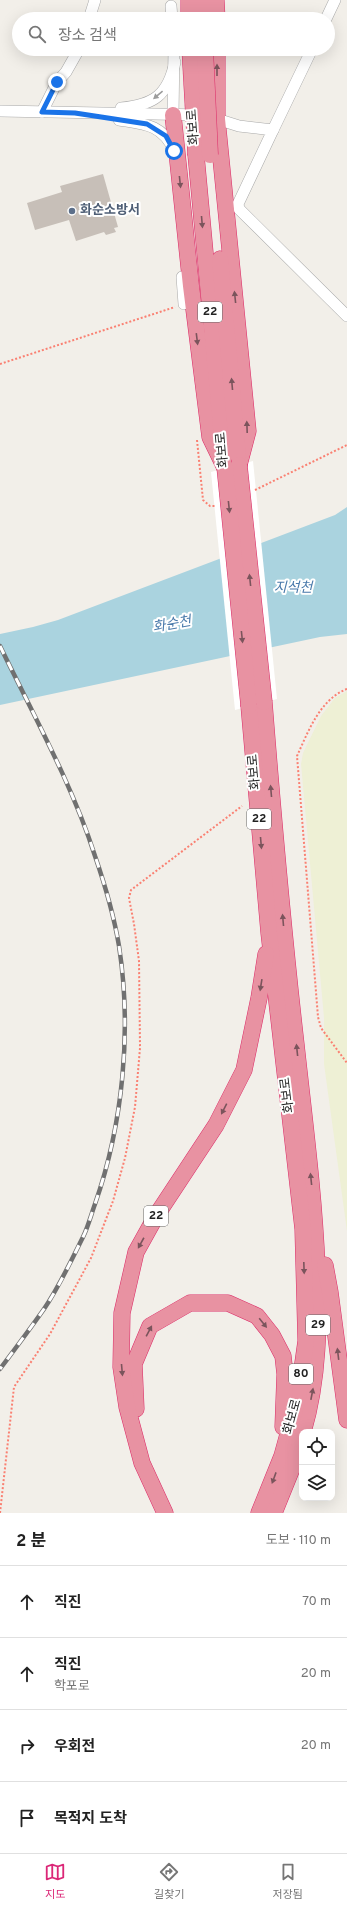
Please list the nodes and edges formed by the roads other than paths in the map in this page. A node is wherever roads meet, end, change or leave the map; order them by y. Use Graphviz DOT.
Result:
graph roads {
  1 [pos="95,0"];
  2 [pos="189,0"];
  3 [pos="205,0"];
  4 [pos="216,0"];
  5 [pos="335,0"];
  6 [pos="171,6"];
  7 [pos="91,12"];
  8 [pos="171,12"];
  9 [pos="189,12"];
  10 [pos="204,12"];
  11 [pos="217,12"];
  12 [pos="329,12"];
  13 [pos="75,56"];
  14 [pos="174,56"];
  15 [pos="191,56"];
  16 [pos="205,56"];
  17 [pos="217,56"];
  18 [pos="309,56"];
  19 [pos="174,62"];
  20 [pos="0,111"];
  21 [pos="42,112"];
  22 [pos="75,113"];
  23 [pos="173,115"];
  24 [pos="217,119"];
  25 [pos="273,130"];
  26 [pos="203,155"];
  27 [pos="178,160"];
  28 [pos="190,276"];
  29 [pos="184,304"];
  30 [pos="347,316"];
  31 [pos="232,466"];
  32 [pos="256,704"];
  33 [pos="269,933"];
  34 [pos="315,1218"];
  35 [pos="303,1229"];
  36 [pos="347,1420"];
  37 [pos="304,1429"];
  38 [pos="299,1447"];
  39 [pos="282,1456"];
  40 [pos="164,1513"];
  41 [pos="173,1513"];
  42 [pos="259,1513"];
  43 [pos="274,1513"];
  1 -- 7 [label="street"];
  2 -- 9 [label="highway"];
  3 -- 10 [label="highway"];
  4 -- 11 [label="highway"];
  5 -- 12 [label="street"];
  6 -- 8 [label="street"];
  13 -- 21 [label="street"];
  14 -- 19 [label="street, 화보로"];
  15 -- 26 [label="highway, 화보로 / 22, bridge"];
  16 -- 26 [label="highway, 화보로 / 22, bridge"];
  24 -- 17 [label="highway, one-way"];
  18 -- 25 [label="street"];
  19 -- 22 [label="street, one-way"];
  19 -- 23 [label="street, 화보로"];
  20 -- 21 [label="street"];
  21 -- 22 [label="street"];
  22 -- 23 [label="street"];
  22 -- 27 [label="street"];
  23 -- 24 [label="street"];
  23 -- 27 [label="highway"];
  24 -- 25 [label="street"];
  31 -- 24 [label="highway, one-way"];
  25 -- 30 [label="street"];
  26 -- 31 [label="highway, 화보로 / 22"];
  27 -- 28 [label="highway, one-way"];
  28 -- 29 [label="street"];
  28 -- 31 [label="highway, one-way"];
  31 -- 32 [label="highway, 화보로 / 22, bridge"];
  32 -- 33 [label="highway, 화보로 / 22, one-way"];
  34 -- 32 [label="highway, 화보로 / 22, one-way"];
  33 -- 35 [label="highway, 화보로 / 22"];
  33 -- 40 [label="highway, 22, one-way"];
  36 -- 34 [label="highway, 22, one-way"];
  37 -- 34 [label="highway, 화보로 / 29, one-way"];
  35 -- 39 [label="highway, 화보로 / 80, one-way"];
  38 -- 43 [label="highway, 화보로"];
  41 -- 39 [label="highway, one-way"];
  39 -- 42 [label="highway, 화보로 / 80, one-way"];
}
